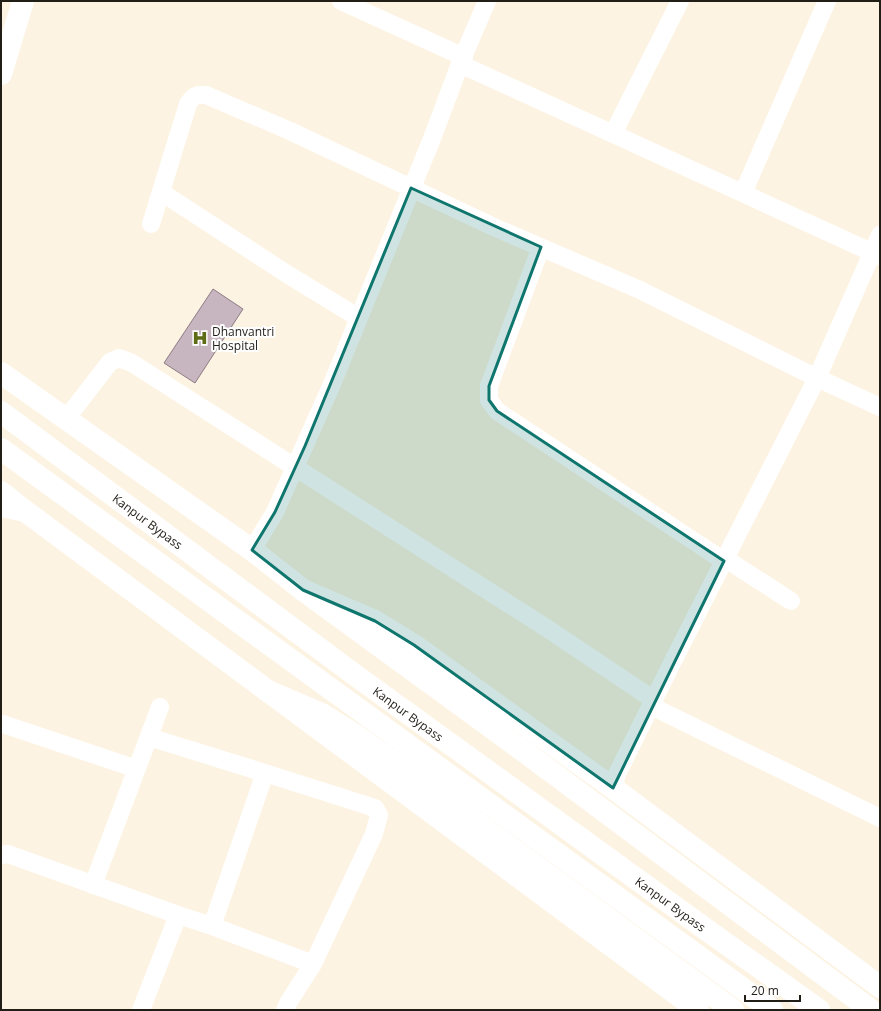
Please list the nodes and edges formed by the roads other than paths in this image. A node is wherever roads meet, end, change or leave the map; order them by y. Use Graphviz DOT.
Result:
graph roads {
  1 [pos="23,1"];
  2 [pos="341,1"];
  3 [pos="488,1"];
  4 [pos="680,1"];
  5 [pos="827,1"];
  6 [pos="462,60"];
  7 [pos="1,74"];
  8 [pos="613,134"];
  9 [pos="412,188"];
  10 [pos="161,192"];
  11 [pos="743,194"];
  12 [pos="151,224"];
  13 [pos="880,235"];
  14 [pos="541,247"];
  15 [pos="876,255"];
  16 [pos="359,318"];
  17 [pos="1,373"];
  18 [pos="817,378"];
  19 [pos="880,407"];
  20 [pos="1,412"];
  21 [pos="66,419"];
  22 [pos="1,449"];
  23 [pos="296,467"];
  24 [pos="1,492"];
  25 [pos="1,506"];
  26 [pos="25,511"];
  27 [pos="252,550"];
  28 [pos="724,561"];
  29 [pos="303,590"];
  30 [pos="791,601"];
  31 [pos="266,690"];
  32 [pos="652,703"];
  33 [pos="160,707"];
  34 [pos="3,724"];
  35 [pos="149,737"];
  36 [pos="137,769"];
  37 [pos="265,773"];
  38 [pos="612,788"];
  39 [pos="880,818"];
  40 [pos="1,855"];
  41 [pos="93,885"];
  42 [pos="178,915"];
  43 [pos="212,926"];
  44 [pos="313,964"];
  45 [pos="880,987"];
  46 [pos="141,1010"];
  47 [pos="285,1010"];
  48 [pos="698,1010"];
  49 [pos="733,1010"];
  50 [pos="772,1010"];
  51 [pos="819,1010"];
  52 [pos="870,1010"];
  1 -- 7 [label="main road"];
  2 -- 6 [label="street"];
  3 -- 6 [label="street"];
  4 -- 8 [label="street"];
  5 -- 11 [label="street"];
  6 -- 8 [label="street"];
  6 -- 9 [label="street"];
  8 -- 11 [label="street"];
  9 -- 10 [label="street"];
  9 -- 14 [label="street"];
  9 -- 16 [label="street"];
  10 -- 12 [label="street"];
  10 -- 16 [label="street"];
  11 -- 15 [label="street"];
  13 -- 15 [label="street"];
  14 -- 18 [label="street"];
  14 -- 28 [label="street"];
  15 -- 18 [label="street"];
  16 -- 23 [label="street"];
  17 -- 21 [label="main road"];
  18 -- 19 [label="street"];
  18 -- 28 [label="street"];
  20 -- 51 [label="main road, Kanpur Bypass"];
  21 -- 23 [label="street"];
  21 -- 27 [label="main road"];
  22 -- 50 [label="main road"];
  23 -- 27 [label="street"];
  23 -- 32 [label="street"];
  24 -- 26 [label="main road"];
  25 -- 26 [label="main road"];
  26 -- 31 [label="main road"];
  27 -- 29 [label="main road"];
  28 -- 30 [label="street"];
  28 -- 32 [label="street"];
  29 -- 38 [label="main road"];
  29 -- 52 [label="main road"];
  31 -- 48 [label="main road"];
  31 -- 49 [label="main road"];
  32 -- 38 [label="street"];
  32 -- 39 [label="street"];
  33 -- 35 [label="street"];
  34 -- 36 [label="street"];
  35 -- 36 [label="street"];
  35 -- 37 [label="street"];
  36 -- 41 [label="street"];
  37 -- 43 [label="street"];
  37 -- 44 [label="street"];
  38 -- 45 [label="main road"];
  40 -- 41 [label="street"];
  41 -- 42 [label="street"];
  42 -- 43 [label="street"];
  42 -- 46 [label="street"];
  43 -- 44 [label="street"];
  44 -- 47 [label="street"];
}
